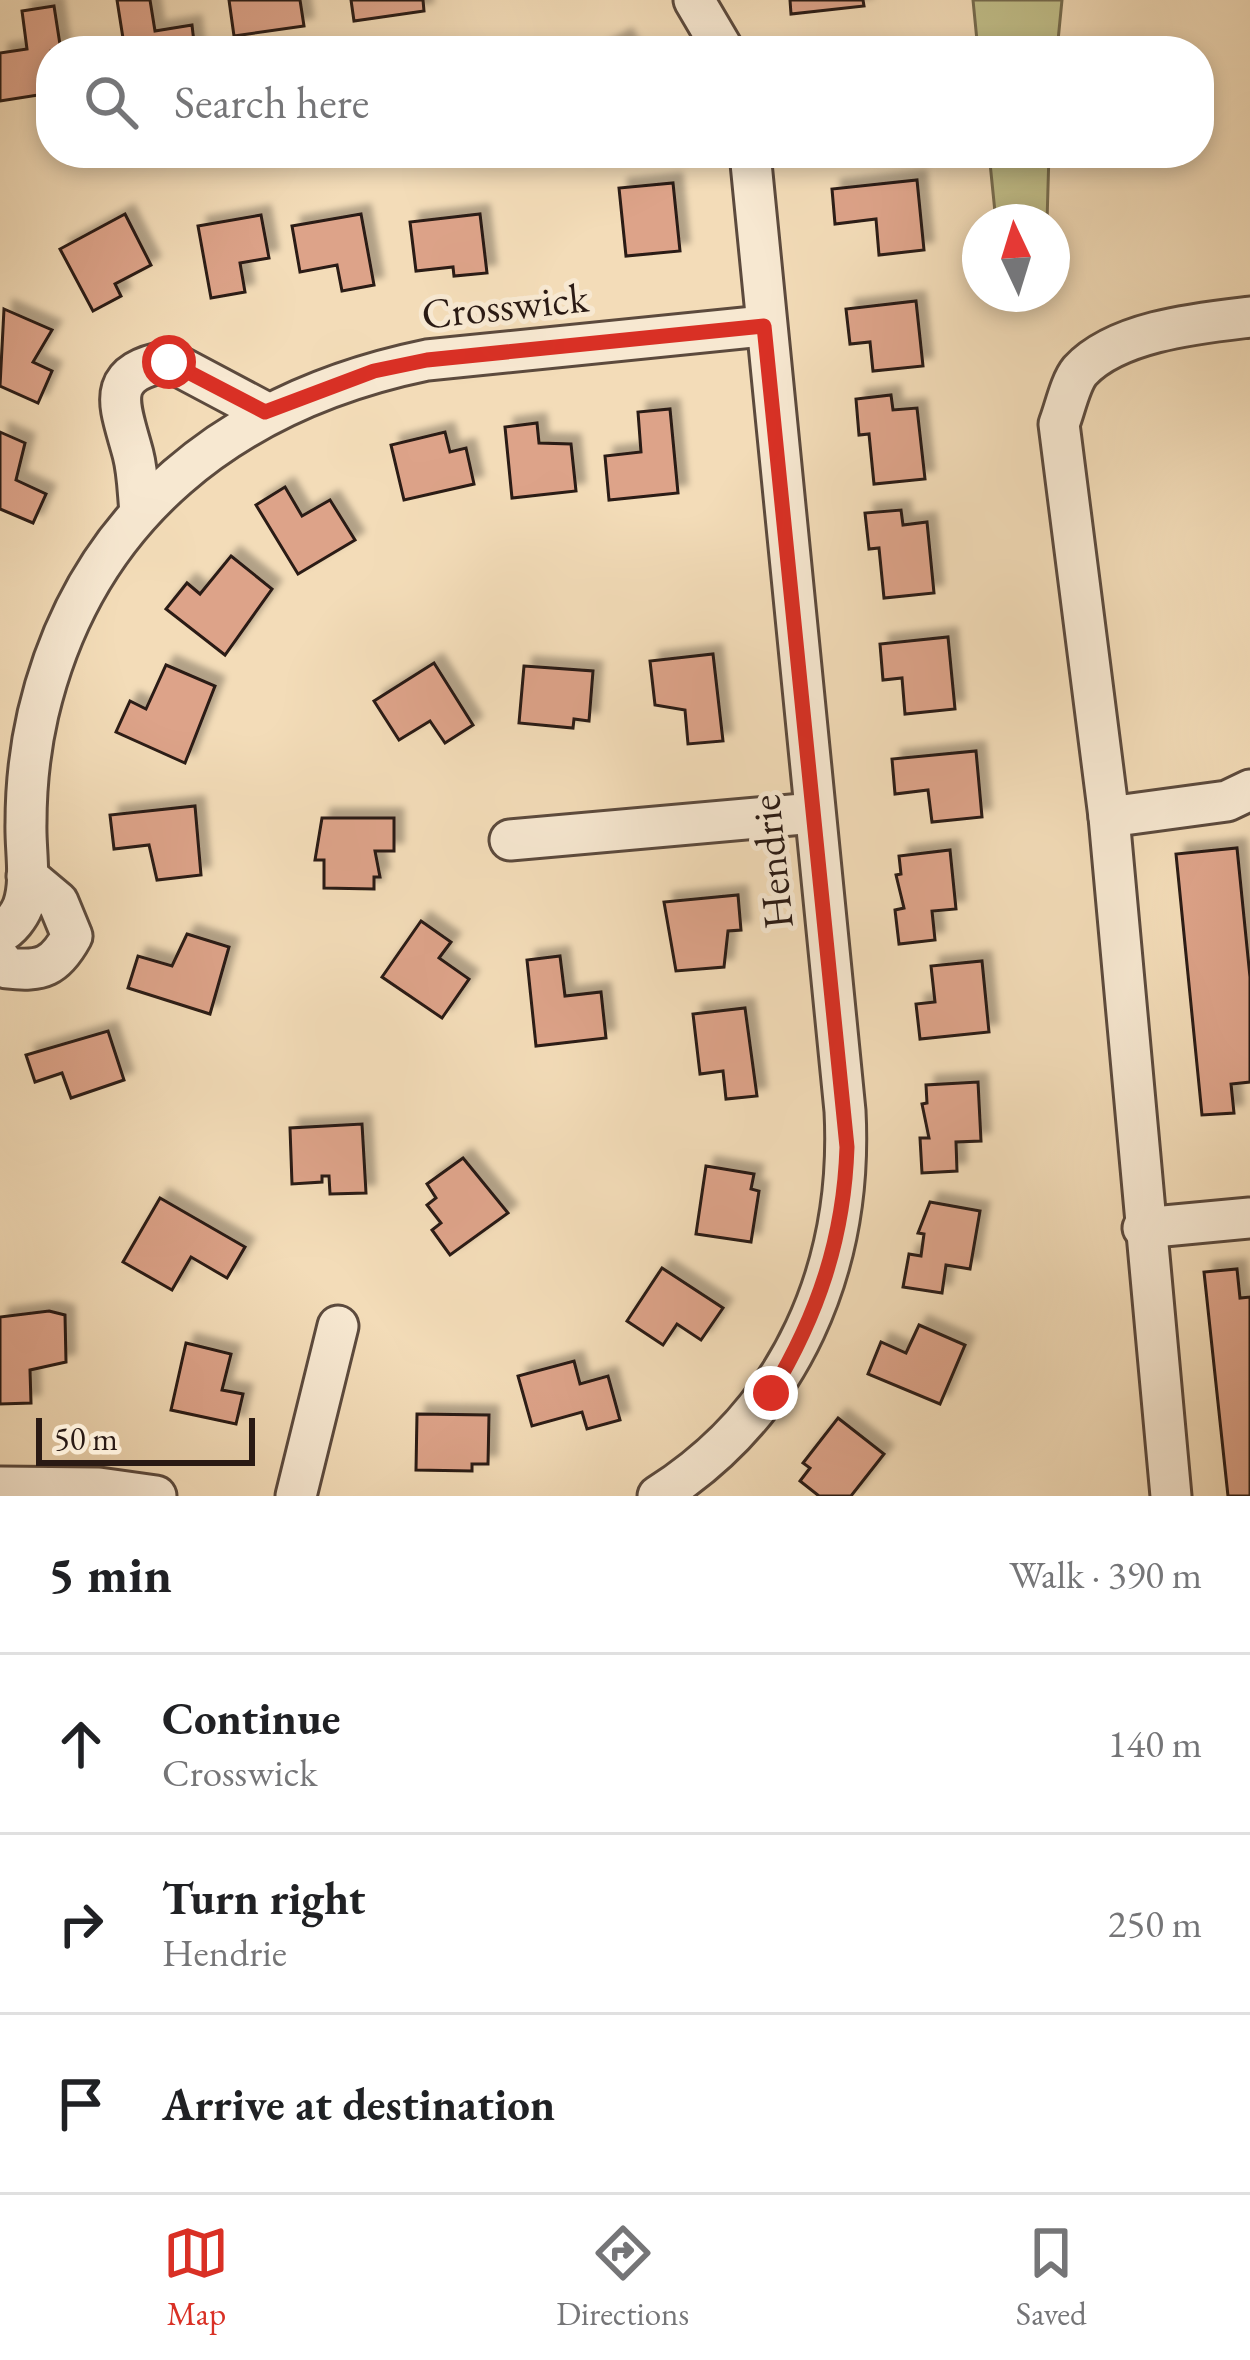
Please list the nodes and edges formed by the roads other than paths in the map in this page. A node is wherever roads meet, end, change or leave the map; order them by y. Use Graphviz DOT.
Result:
graph roads {
  1 [pos="694,0"];
  2 [pos="715,36"];
  3 [pos="751,168"];
  4 [pos="1250,317"];
  5 [pos="764,326"];
  6 [pos="265,412"];
  7 [pos="140,512"];
  8 [pos="1250,790"];
  9 [pos="814,813"];
  10 [pos="1108,817"];
  11 [pos="510,840"];
  12 [pos="27,876"];
  13 [pos="0,933"];
  14 [pos="0,959"];
  15 [pos="1250,1218"];
  16 [pos="1143,1228"];
  17 [pos="338,1326"];
  18 [pos="0,1487"];
  19 [pos="156,1496"];
  20 [pos="296,1496"];
  21 [pos="658,1496"];
  22 [pos="1171,1496"];
  1 -- 2 [label="street"];
  3 -- 5 [label="street, Hendrie"];
  4 -- 10 [label="street"];
  5 -- 6 [label="street, Crosswick"];
  5 -- 9 [label="street, Hendrie"];
  6 -- 7 [label="street, Crosswick"];
  6 -- 7 [label="street"];
  7 -- 12 [label="street, Crosswick"];
  8 -- 10 [label="street"];
  9 -- 11 [label="street"];
  9 -- 21 [label="street, Hendrie"];
  10 -- 16 [label="street"];
  12 -- 13 [label="street, Crosswick"];
  12 -- 14 [label="street"];
  15 -- 16 [label="street"];
  16 -- 22 [label="street"];
  17 -- 20 [label="street"];
  18 -- 19 [label="street"];
}
